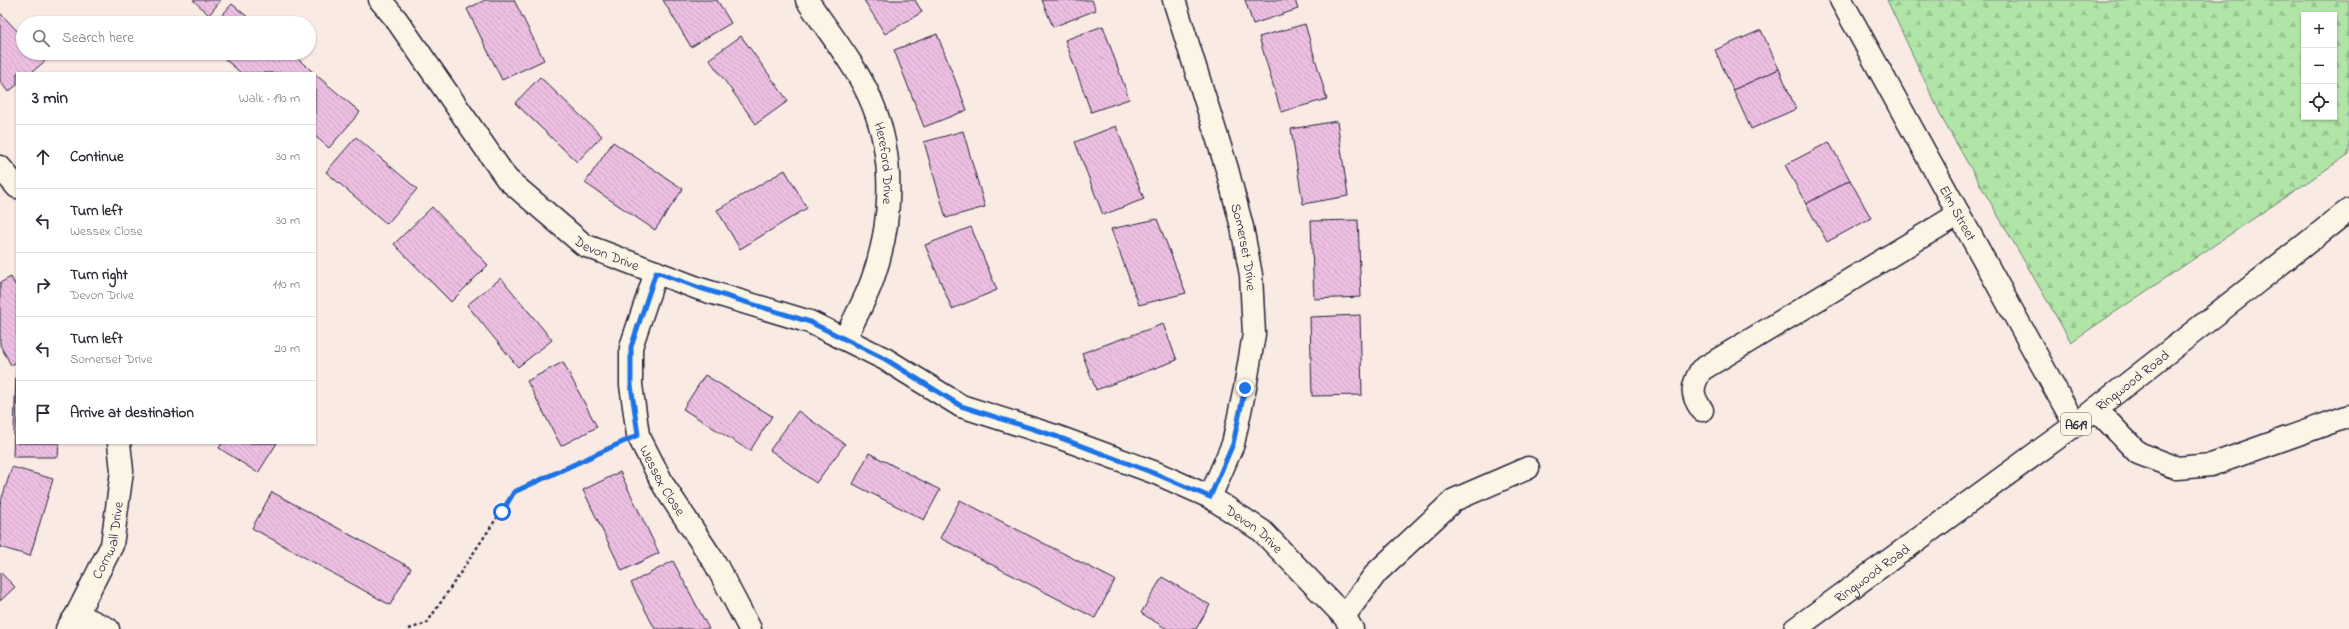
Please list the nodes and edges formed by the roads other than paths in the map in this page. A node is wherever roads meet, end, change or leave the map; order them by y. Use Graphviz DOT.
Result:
graph roads {
  1 [pos="380,0"];
  2 [pos="807,0"];
  3 [pos="1174,0"];
  4 [pos="1841,0"];
  5 [pos="0,167"];
  6 [pos="16,185"];
  7 [pos="2349,210"];
  8 [pos="1959,214"];
  9 [pos="656,272"];
  10 [pos="845,339"];
  11 [pos="2096,409"];
  12 [pos="1702,410"];
  13 [pos="2349,416"];
  14 [pos="2075,425"];
  15 [pos="119,444"];
  16 [pos="1528,468"];
  17 [pos="1210,497"];
  18 [pos="72,622"];
  19 [pos="1348,622"];
  20 [pos="108,629"];
  21 [pos="750,629"];
  22 [pos="1795,629"];
  1 -- 9 [label="main road, Devon Drive"];
  2 -- 10 [label="main road, Hereford Drive"];
  3 -- 17 [label="main road, Somerset Drive"];
  4 -- 8 [label="main road, Elm Street"];
  5 -- 6 [label="main road"];
  7 -- 11 [label="main road, Ringwood Road / A619"];
  8 -- 12 [label="main road"];
  8 -- 14 [label="main road, Elm Street"];
  9 -- 10 [label="main road, Devon Drive"];
  9 -- 21 [label="main road, Wessex Close"];
  10 -- 17 [label="main road, Devon Drive"];
  11 -- 13 [label="main road"];
  11 -- 14 [label="main road, Ringwood Road / A619"];
  14 -- 22 [label="main road, Ringwood Road / A619"];
  15 -- 18 [label="main road, Cornwall Drive"];
  16 -- 19 [label="main road"];
  17 -- 19 [label="main road, Devon Drive"];
  18 -- 20 [label="main road"];
}
